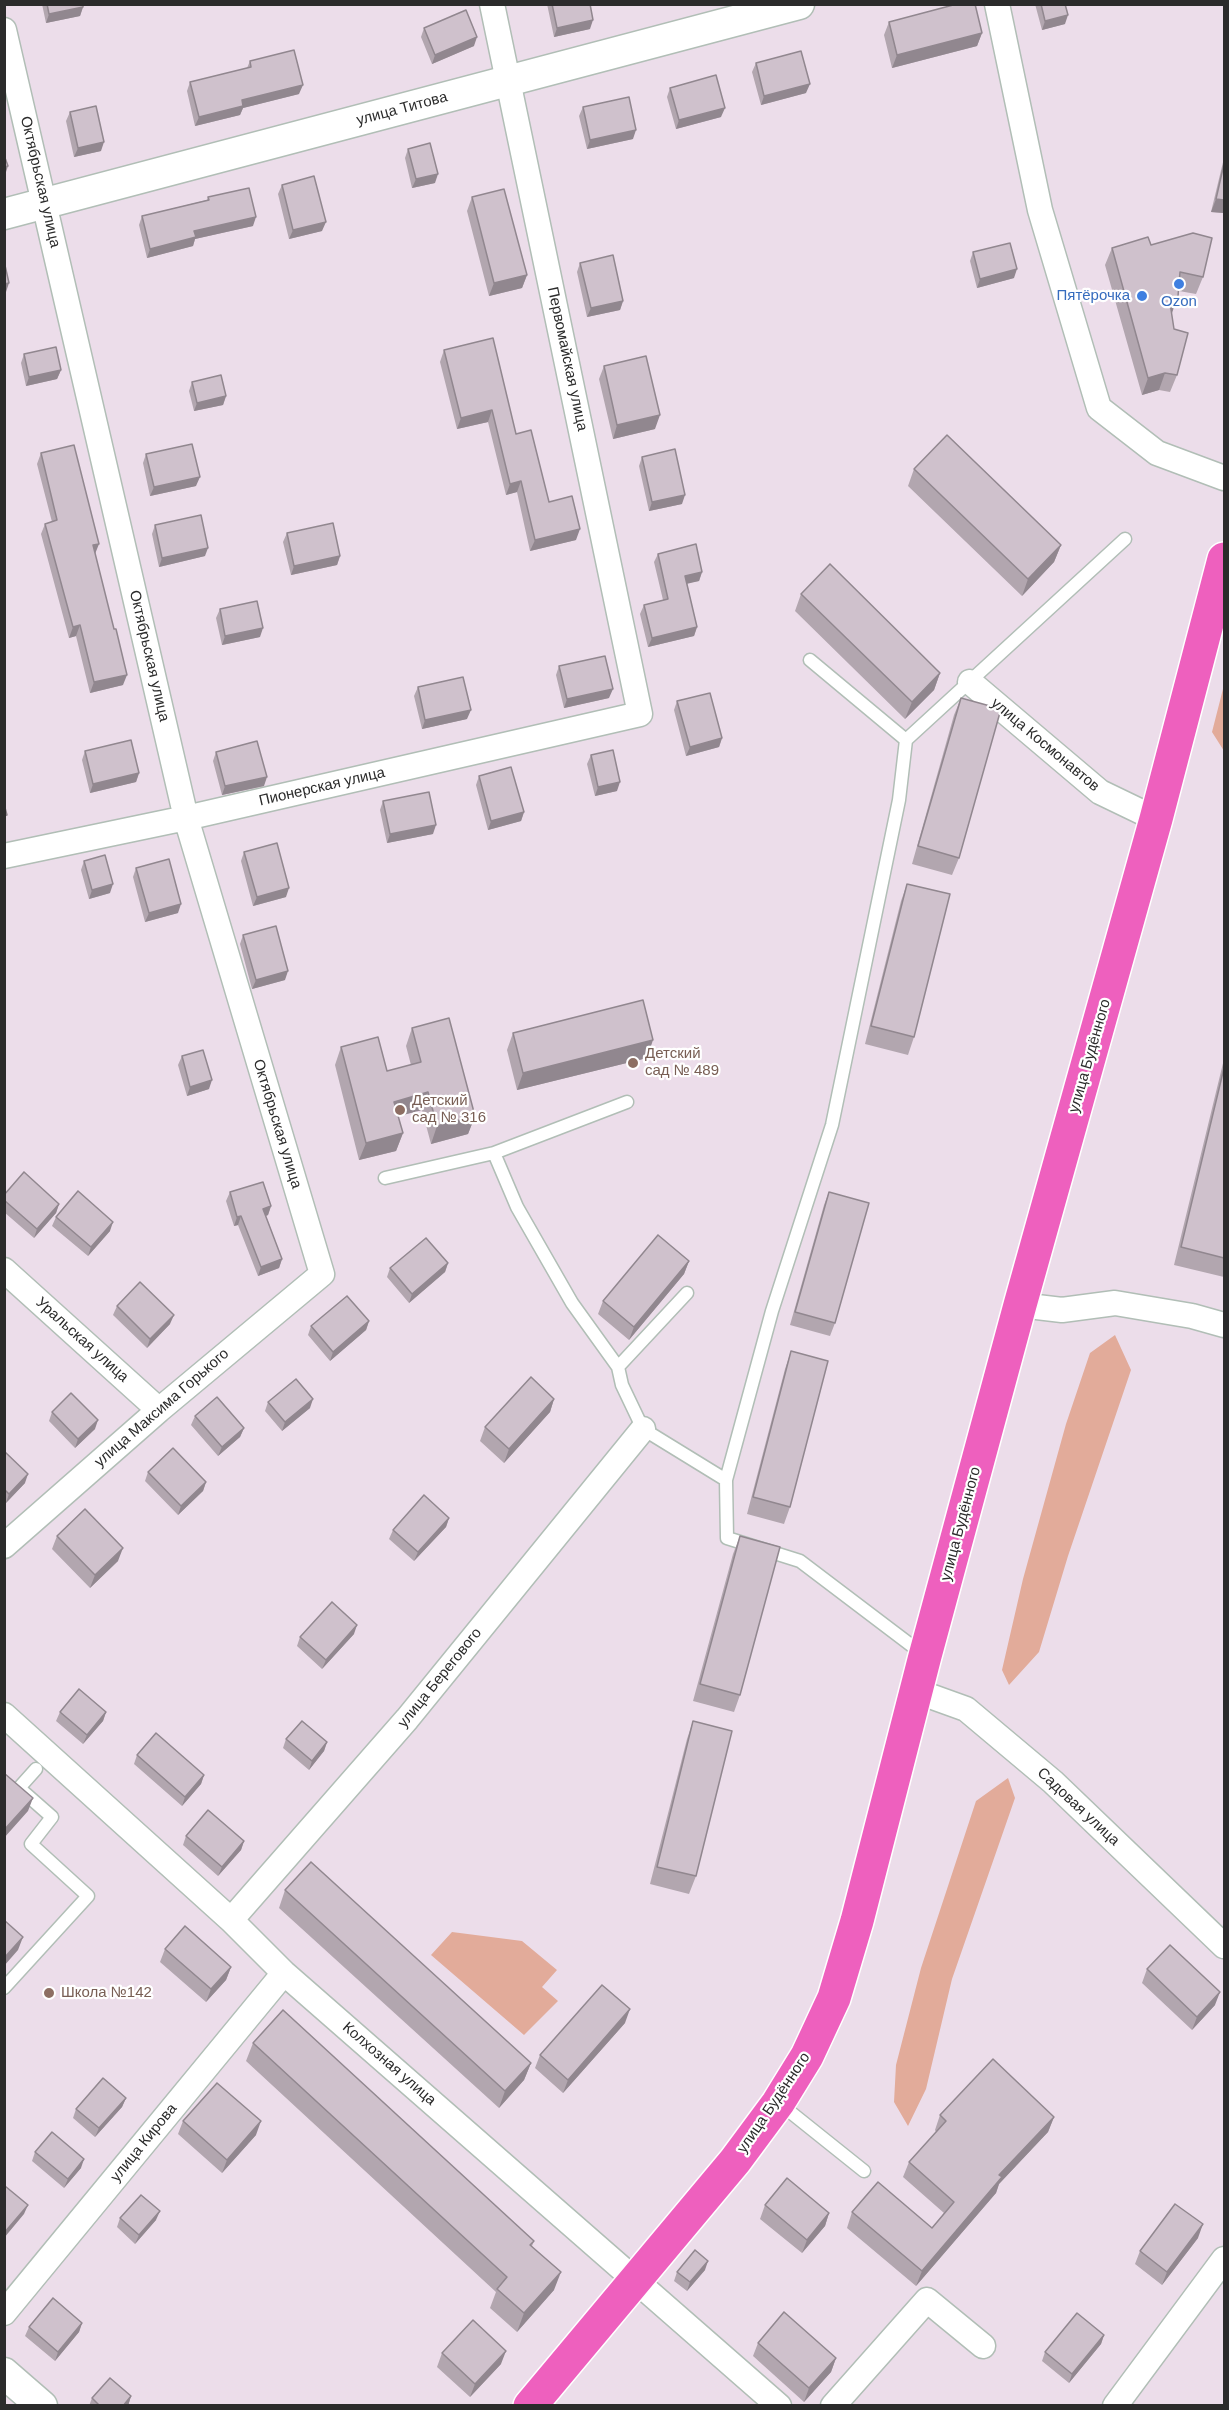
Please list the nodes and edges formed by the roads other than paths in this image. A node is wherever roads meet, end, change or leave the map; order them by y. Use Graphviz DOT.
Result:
graph roads {
  1 [pos="492,4"];
  2 [pos="799,4"];
  3 [pos="998,4"];
  4 [pos="4,30"];
  5 [pos="509,80"];
  6 [pos="46,204"];
  7 [pos="4,214"];
  8 [pos="1224,477"];
  9 [pos="1125,539"];
  10 [pos="1224,559"];
  11 [pos="810,660"];
  12 [pos="970,682"];
  13 [pos="640,714"];
  14 [pos="906,740"];
  15 [pos="186,818"];
  16 [pos="1156,819"];
  17 [pos="4,856"];
  18 [pos="627,1102"];
  19 [pos="494,1153"];
  20 [pos="385,1178"];
  21 [pos="4,1270"];
  22 [pos="322,1274"];
  23 [pos="687,1293"];
  24 [pos="1020,1305"];
  25 [pos="1224,1325"];
  26 [pos="618,1367"];
  27 [pos="159,1410"];
  28 [pos="643,1429"];
  29 [pos="726,1480"];
  30 [pos="4,1546"];
  31 [pos="925,1656"];
  32 [pos="916,1691"];
  33 [pos="4,1715"];
  34 [pos="36,1769"];
  35 [pos="231,1920"];
  36 [pos="1224,1946"];
  37 [pos="284,1973"];
  38 [pos="4,1988"];
  39 [pos="778,2103"];
  40 [pos="864,2171"];
  41 [pos="1224,2259"];
  42 [pos="637,2279"];
  43 [pos="4,2313"];
  44 [pos="983,2346"];
  45 [pos="4,2373"];
  46 [pos="42,2406"];
  47 [pos="530,2406"];
  48 [pos="779,2406"];
  49 [pos="833,2406"];
  50 [pos="1115,2406"];
  1 -- 5 [label="street, Первомайская улица"];
  2 -- 5 [label="street, улица Титова"];
  3 -- 8 [label="street"];
  4 -- 6 [label="street, Октябрьская улица"];
  5 -- 6 [label="street, улица Титова"];
  5 -- 13 [label="street, Первомайская улица"];
  6 -- 7 [label="street, улица Титова"];
  6 -- 15 [label="street, Октябрьская улица"];
  9 -- 12 [label="lane"];
  10 -- 16 [label="main road, улица Будённого"];
  11 -- 14 [label="lane"];
  12 -- 14 [label="lane"];
  12 -- 16 [label="street, улица Космонавтов"];
  13 -- 15 [label="street, Пионерская улица"];
  14 -- 29 [label="lane"];
  15 -- 17 [label="street, Пионерская улица"];
  15 -- 22 [label="street, Октябрьская улица"];
  16 -- 24 [label="main road, улица Будённого"];
  18 -- 19 [label="lane"];
  19 -- 20 [label="lane"];
  19 -- 26 [label="lane"];
  21 -- 27 [label="street, Уральская улица"];
  22 -- 27 [label="street, улица Максима Горького"];
  23 -- 26 [label="lane"];
  24 -- 25 [label="street"];
  24 -- 31 [label="main road, улица Будённого"];
  26 -- 28 [label="lane"];
  27 -- 30 [label="street, улица Максима Горького"];
  28 -- 29 [label="lane"];
  28 -- 35 [label="street, улица Берегового"];
  29 -- 31 [label="lane"];
  31 -- 32 [label="main road, улица Будённого"];
  32 -- 36 [label="street, Садовая улица"];
  32 -- 39 [label="main road, улица Будённого"];
  33 -- 35 [label="street, Колхозная улица"];
  34 -- 38 [label="lane"];
  35 -- 37 [label="street, Колхозная улица"];
  37 -- 42 [label="street, Колхозная улица"];
  37 -- 43 [label="street, улица Кирова"];
  39 -- 40 [label="lane"];
  39 -- 42 [label="main road, улица Будённого"];
  41 -- 50 [label="street"];
  42 -- 47 [label="main road, улица Будённого"];
  42 -- 48 [label="street, Колхозная улица"];
  44 -- 49 [label="street"];
  45 -- 46 [label="street"];
}
